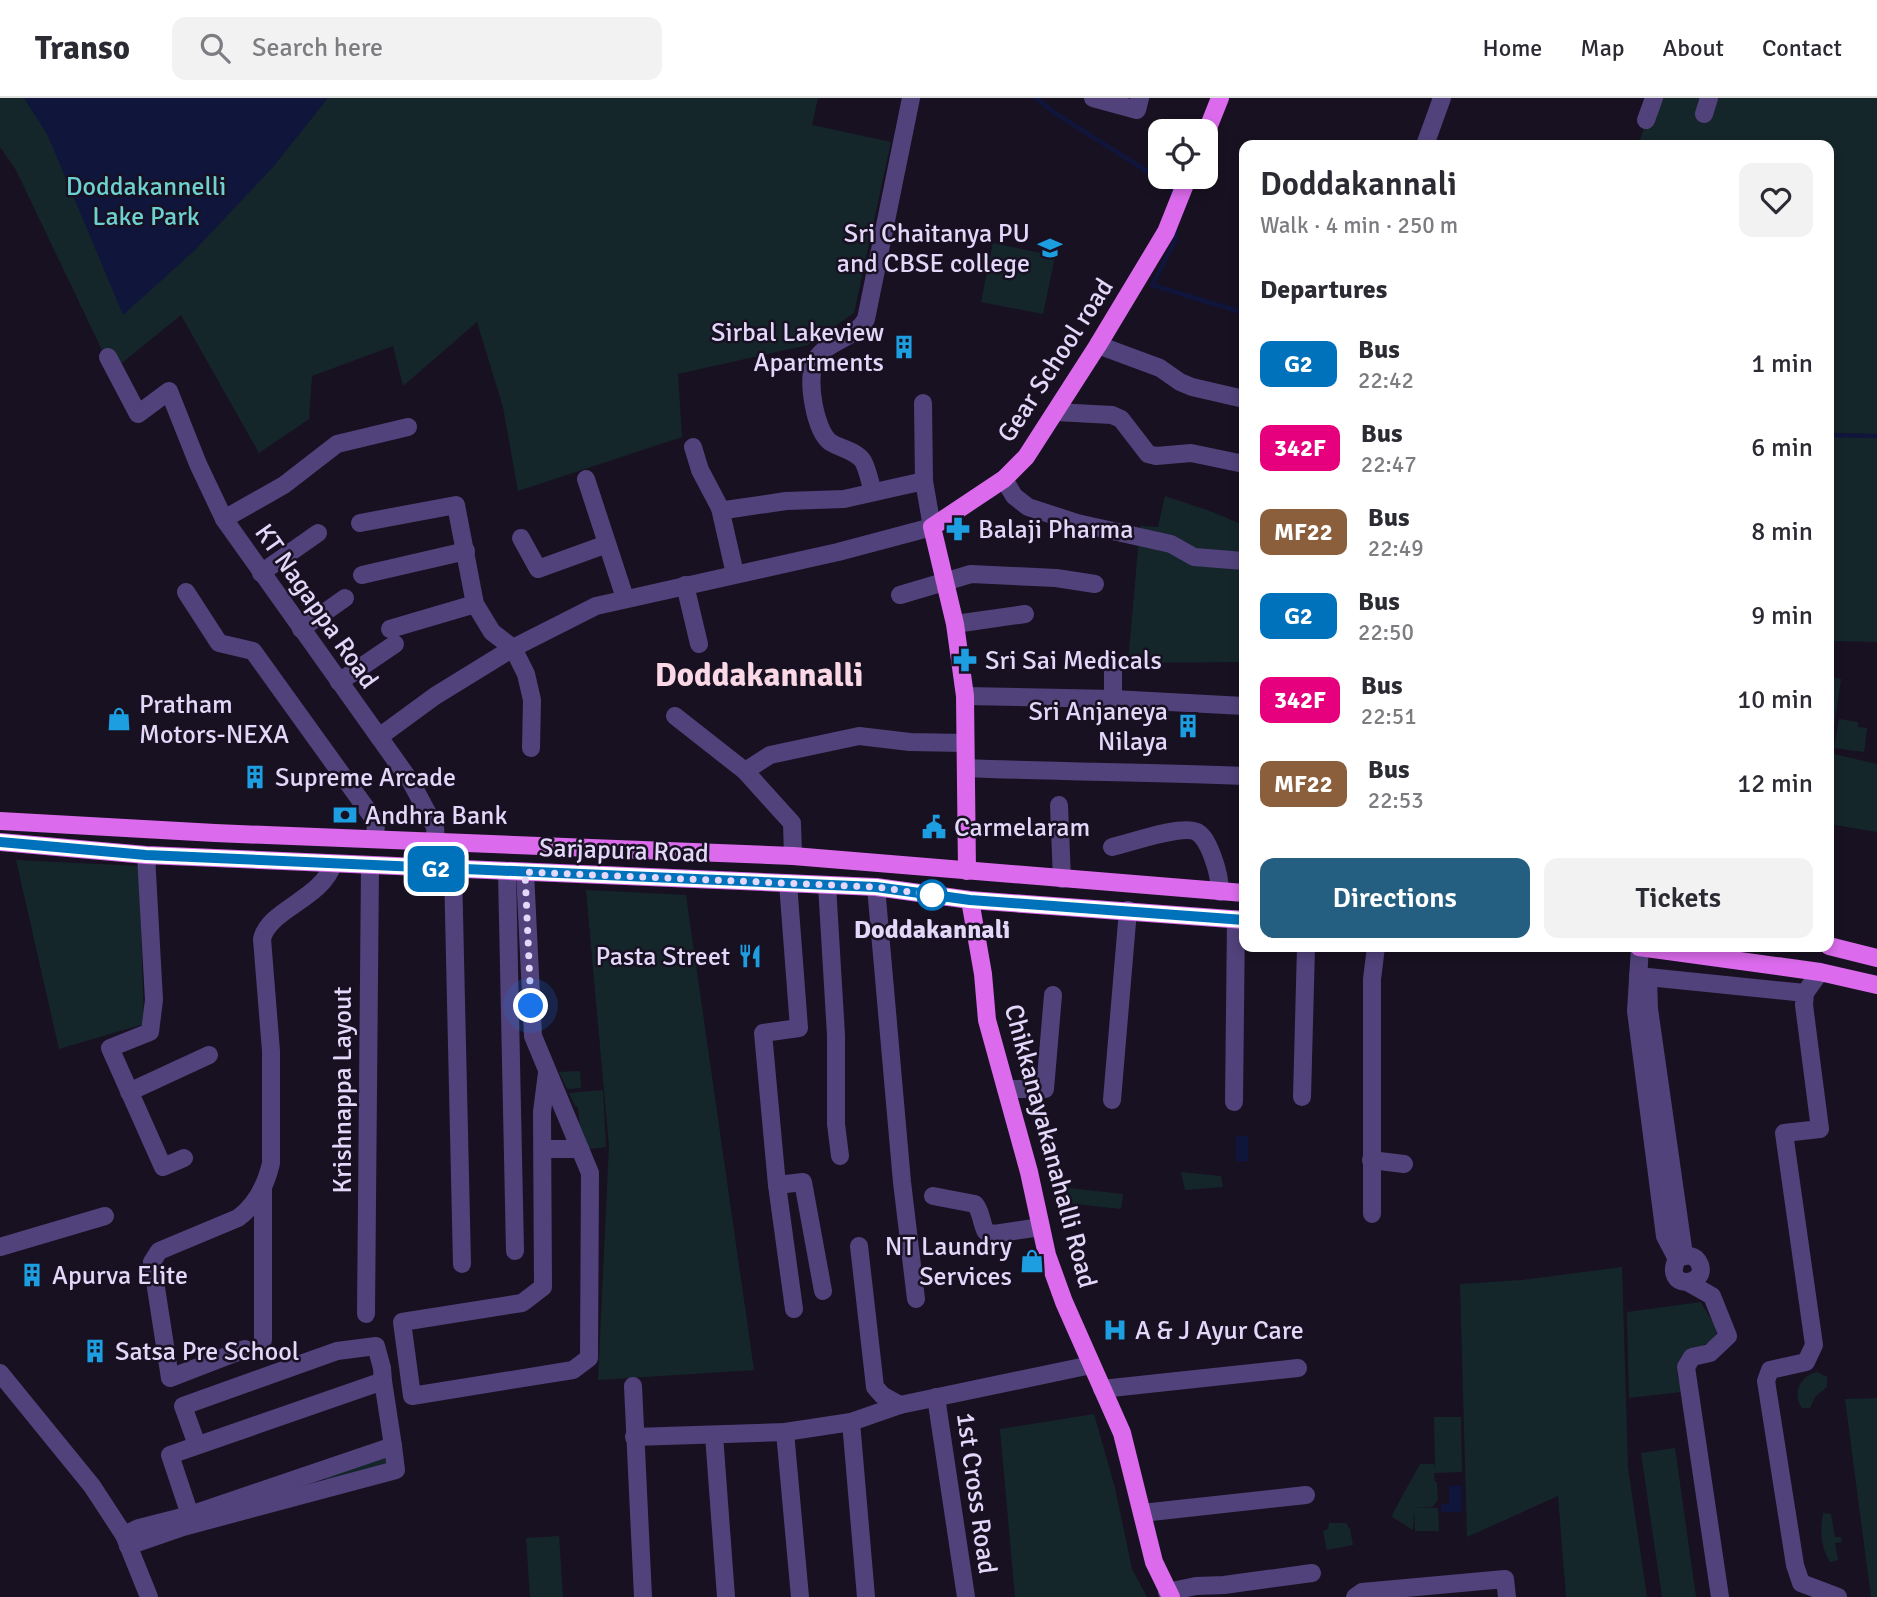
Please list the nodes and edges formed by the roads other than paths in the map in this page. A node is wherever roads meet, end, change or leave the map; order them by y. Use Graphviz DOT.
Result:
graph roads {
  1 [pos="911,98"];
  2 [pos="1093,98"];
  3 [pos="1140,98"];
  4 [pos="1220,98"];
  5 [pos="1442,98"];
  6 [pos="1654,98"];
  7 [pos="1212,119"];
  8 [pos="1646,120"];
  9 [pos="1427,140"];
  10 [pos="1183,189"];
  11 [pos="1098,345"];
  12 [pos="108,357"];
  13 [pos="1239,398"];
  14 [pos="923,403"];
  15 [pos="1056,412"];
  16 [pos="408,427"];
  17 [pos="693,447"];
  18 [pos="1239,463"];
  19 [pos="586,479"];
  20 [pos="1004,479"];
  21 [pos="925,481"];
  22 [pos="873,492"];
  23 [pos="720,508"];
  24 [pos="223,519"];
  25 [pos="360,523"];
  26 [pos="932,527"];
  27 [pos="318,533"];
  28 [pos="521,538"];
  29 [pos="607,544"];
  30 [pos="467,551"];
  31 [pos="1239,561"];
  32 [pos="261,573"];
  33 [pos="735,574"];
  34 [pos="362,575"];
  35 [pos="945,581"];
  36 [pos="1095,584"];
  37 [pos="685,585"];
  38 [pos="186,592"];
  39 [pos="900,595"];
  40 [pos="345,598"];
  41 [pos="625,598"];
  42 [pos="475,604"];
  43 [pos="1026,614"];
  44 [pos="955,624"];
  45 [pos="300,629"];
  46 [pos="699,644"];
  47 [pos="513,648"];
  48 [pos="1113,672"];
  49 [pos="339,682"];
  50 [pos="965,696"];
  51 [pos="1113,699"];
  52 [pos="1239,706"];
  53 [pos="675,716"];
  54 [pos="379,737"];
  55 [pos="965,743"];
  56 [pos="531,748"];
  57 [pos="966,768"];
  58 [pos="745,771"];
  59 [pos="1239,776"];
  60 [pos="1059,805"];
  61 [pos="0,821"];
  62 [pos="375,839"];
  63 [pos="0,842"];
  64 [pos="436,842"];
  65 [pos="1112,847"];
  66 [pos="146,855"];
  67 [pos="793,856"];
  68 [pos="333,864"];
  69 [pos="370,866"];
  70 [pos="453,870"];
  71 [pos="516,872"];
  72 [pos="967,872"];
  73 [pos="1062,879"];
  74 [pos="788,883"];
  75 [pos="827,886"];
  76 [pos="876,887"];
  77 [pos="1220,892"];
  78 [pos="1239,893"];
  79 [pos="970,900"];
  80 [pos="1128,910"];
  81 [pos="1239,920"];
  82 [pos="1834,947"];
  83 [pos="1239,950"];
  84 [pos="1306,952"];
  85 [pos="1375,952"];
  86 [pos="1640,952"];
  87 [pos="1651,952"];
  88 [pos="1680,952"];
  89 [pos="1877,958"];
  90 [pos="1820,972"];
  91 [pos="1643,977"];
  92 [pos="1877,985"];
  93 [pos="1805,993"];
  94 [pos="1053,996"];
  95 [pos="209,1055"];
  96 [pos="547,1073"];
  97 [pos="1006,1089"];
  98 [pos="129,1092"];
  99 [pos="1302,1097"];
  100 [pos="1112,1100"];
  101 [pos="1234,1102"];
  102 [pos="543,1149"];
  103 [pos="580,1149"];
  104 [pos="839,1156"];
  105 [pos="184,1158"];
  106 [pos="1371,1160"];
  107 [pos="1404,1164"];
  108 [pos="777,1185"];
  109 [pos="263,1187"];
  110 [pos="933,1196"];
  111 [pos="1372,1214"];
  112 [pos="105,1216"];
  113 [pos="1041,1227"];
  114 [pos="859,1246"];
  115 [pos="0,1247"];
  116 [pos="514,1251"];
  117 [pos="462,1264"];
  118 [pos="823,1291"];
  119 [pos="916,1299"];
  120 [pos="794,1309"];
  121 [pos="366,1314"];
  122 [pos="263,1340"];
  123 [pos="244,1349"];
  124 [pos="1091,1365"];
  125 [pos="1298,1368"];
  126 [pos="0,1373"];
  127 [pos="383,1381"];
  128 [pos="633,1386"];
  129 [pos="1102,1389"];
  130 [pos="936,1397"];
  131 [pos="900,1405"];
  132 [pos="851,1422"];
  133 [pos="785,1432"];
  134 [pos="714,1435"];
  135 [pos="634,1437"];
  136 [pos="197,1445"];
  137 [pos="1306,1494"];
  138 [pos="1142,1513"];
  139 [pos="184,1520"];
  140 [pos="126,1540"];
  141 [pos="1312,1573"];
  142 [pos="1406,1593"];
  143 [pos="1169,1595"];
  144 [pos="149,1597"];
  145 [pos="643,1597"];
  146 [pos="726,1597"];
  147 [pos="800,1597"];
  148 [pos="866,1597"];
  149 [pos="965,1597"];
  150 [pos="1355,1597"];
  151 [pos="1507,1597"];
  152 [pos="1720,1597"];
  153 [pos="1838,1597"];
  1 -- 22 [label="street"];
  2 -- 3 [label="street"];
  4 -- 7 [label="main road"];
  5 -- 9 [label="street"];
  6 -- 8 [label="street"];
  10 -- 11 [label="main road, Gear School road"];
  11 -- 13 [label="street"];
  11 -- 15 [label="main road, Gear School road"];
  12 -- 24 [label="street, KT Nagappa Road"];
  14 -- 21 [label="street"];
  15 -- 18 [label="street"];
  15 -- 20 [label="main road, Gear School road"];
  16 -- 24 [label="street"];
  17 -- 23 [label="street"];
  19 -- 29 [label="street"];
  20 -- 26 [label="main road, Gear School road"];
  20 -- 31 [label="street"];
  21 -- 22 [label="street"];
  21 -- 26 [label="street"];
  22 -- 23 [label="street"];
  23 -- 33 [label="street"];
  24 -- 32 [label="street, KT Nagappa Road"];
  25 -- 30 [label="street"];
  26 -- 33 [label="street"];
  26 -- 35 [label="main road"];
  27 -- 32 [label="street"];
  28 -- 29 [label="street"];
  29 -- 41 [label="street"];
  30 -- 34 [label="street"];
  30 -- 42 [label="street"];
  32 -- 45 [label="street, KT Nagappa Road"];
  33 -- 37 [label="street"];
  35 -- 36 [label="street"];
  35 -- 39 [label="street"];
  35 -- 44 [label="main road"];
  37 -- 41 [label="street"];
  37 -- 46 [label="street"];
  38 -- 62 [label="street"];
  40 -- 45 [label="street"];
  41 -- 47 [label="street"];
  42 -- 47 [label="street"];
  42 -- 49 [label="street"];
  43 -- 44 [label="street"];
  44 -- 50 [label="main road"];
  45 -- 49 [label="street, KT Nagappa Road"];
  47 -- 54 [label="street"];
  47 -- 56 [label="street"];
  48 -- 51 [label="street"];
  49 -- 54 [label="street, KT Nagappa Road"];
  50 -- 51 [label="street"];
  50 -- 55 [label="main road"];
  51 -- 52 [label="street"];
  53 -- 58 [label="street"];
  54 -- 64 [label="street, KT Nagappa Road"];
  55 -- 57 [label="main road"];
  55 -- 58 [label="street"];
  57 -- 59 [label="street"];
  57 -- 72 [label="main road"];
  58 -- 67 [label="street"];
  60 -- 73 [label="street"];
  61 -- 62 [label="main road, Sarjapura Road"];
  62 -- 64 [label="main road, Sarjapura Road"];
  63 -- 66 [label="main road, Sarjapura Road"];
  64 -- 67 [label="main road, Sarjapura Road"];
  65 -- 77 [label="street"];
  66 -- 68 [label="main road, Sarjapura Road"];
  66 -- 98 [label="street"];
  67 -- 72 [label="main road, Sarjapura Road"];
  68 -- 69 [label="main road, Sarjapura Road"];
  68 -- 109 [label="street"];
  69 -- 70 [label="main road, Sarjapura Road"];
  69 -- 121 [label="street, Krishnappa Layout"];
  70 -- 71 [label="main road, Sarjapura Road"];
  70 -- 117 [label="street"];
  71 -- 74 [label="main road, Sarjapura Road"];
  71 -- 96 [label="street"];
  71 -- 116 [label="street"];
  72 -- 73 [label="main road, Sarjapura Road"];
  73 -- 77 [label="main road, Sarjapura Road"];
  74 -- 75 [label="main road, Sarjapura Road"];
  74 -- 108 [label="street"];
  75 -- 76 [label="main road, Sarjapura Road"];
  75 -- 104 [label="street"];
  76 -- 79 [label="main road, Sarjapura Road"];
  76 -- 119 [label="street"];
  77 -- 78 [label="main road, Sarjapura Road"];
  79 -- 80 [label="main road, Sarjapura Road"];
  79 -- 97 [label="main road, Chikkanayakanahalli Road"];
  80 -- 81 [label="main road, Sarjapura Road"];
  80 -- 100 [label="street"];
  82 -- 89 [label="main road"];
  83 -- 101 [label="street"];
  84 -- 99 [label="street"];
  85 -- 106 [label="street"];
  86 -- 91 [label="street"];
  87 -- 91 [label="street"];
  88 -- 90 [label="main road"];
  90 -- 92 [label="main road"];
  90 -- 93 [label="street"];
  91 -- 93 [label="street"];
  91 -- 152 [label="street"];
  93 -- 153 [label="street"];
  94 -- 97 [label="street"];
  95 -- 98 [label="street"];
  96 -- 102 [label="street"];
  96 -- 103 [label="street"];
  97 -- 113 [label="main road, Chikkanayakanahalli Road"];
  98 -- 105 [label="street"];
  102 -- 103 [label="street"];
  102 -- 103 [label="street"];
  106 -- 107 [label="street"];
  106 -- 111 [label="street"];
  108 -- 118 [label="street"];
  108 -- 120 [label="street"];
  109 -- 122 [label="street"];
  109 -- 123 [label="street"];
  110 -- 113 [label="street"];
  112 -- 115 [label="street"];
  113 -- 124 [label="main road, Chikkanayakanahalli Road"];
  114 -- 131 [label="street"];
  124 -- 129 [label="main road, Chikkanayakanahalli Road"];
  124 -- 130 [label="street"];
  125 -- 129 [label="street"];
  126 -- 140 [label="street"];
  127 -- 136 [label="street"];
  127 -- 136 [label="street"];
  127 -- 139 [label="street"];
  128 -- 135 [label="street"];
  129 -- 138 [label="main road, Chikkanayakanahalli Road"];
  130 -- 131 [label="street"];
  130 -- 149 [label="street, 1st Cross Road"];
  131 -- 132 [label="street"];
  132 -- 133 [label="street"];
  132 -- 148 [label="street"];
  133 -- 134 [label="street"];
  133 -- 147 [label="street"];
  134 -- 135 [label="street"];
  134 -- 146 [label="street"];
  135 -- 145 [label="street"];
  136 -- 139 [label="street"];
  137 -- 138 [label="street"];
  138 -- 143 [label="main road, Chikkanayakanahalli Road"];
  139 -- 140 [label="street"];
  140 -- 144 [label="street"];
  141 -- 143 [label="street"];
  142 -- 150 [label="street"];
  142 -- 151 [label="street"];
}
